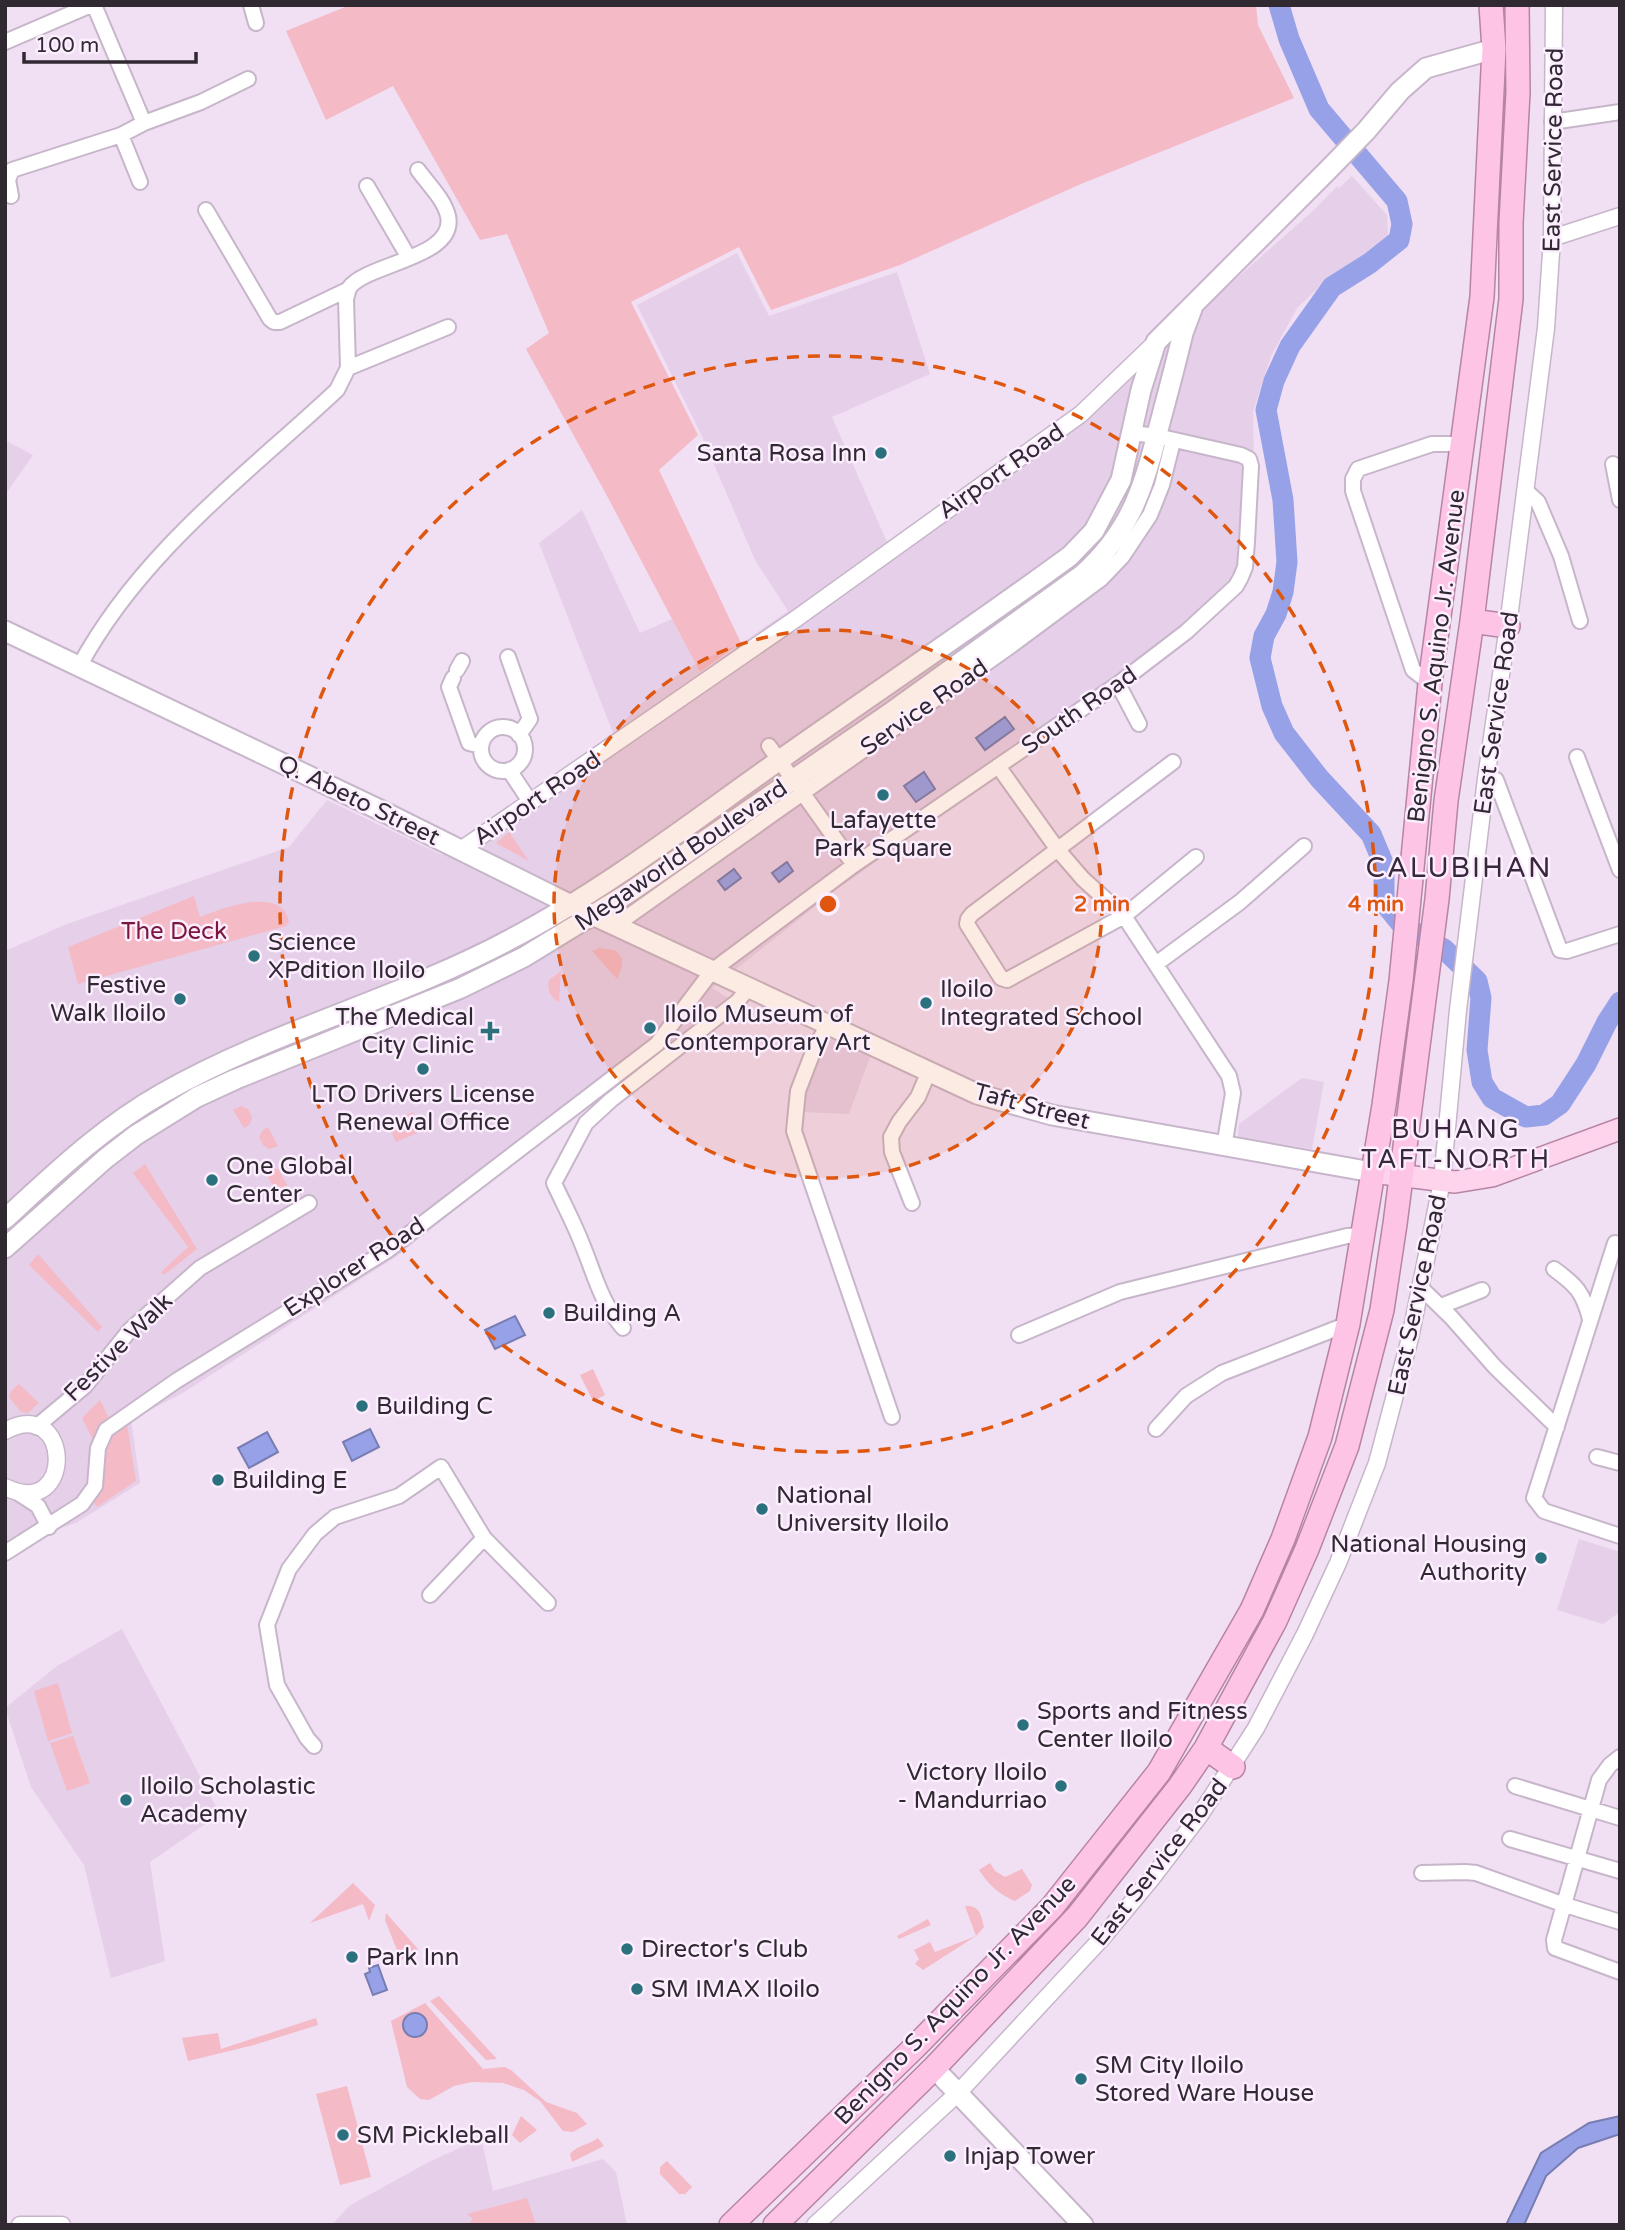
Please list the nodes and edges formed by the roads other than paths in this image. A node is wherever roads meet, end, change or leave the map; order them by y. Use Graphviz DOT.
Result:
graph roads {
  1 [pos="92,5"];
  2 [pos="250,5"];
  3 [pos="1491,5"];
  4 [pos="1517,5"];
  5 [pos="1554,5"];
  6 [pos="256,23"];
  7 [pos="5,42"];
  8 [pos="1494,48"];
  9 [pos="248,79"];
  10 [pos="1620,112"];
  11 [pos="1552,122"];
  12 [pos="144,123"];
  13 [pos="121,135"];
  14 [pos="418,170"];
  15 [pos="140,182"];
  16 [pos="367,186"];
  17 [pos="11,196"];
  18 [pos="206,210"];
  19 [pos="1620,216"];
  20 [pos="1485,221"];
  21 [pos="1511,223"];
  22 [pos="1552,238"];
  23 [pos="409,258"];
  24 [pos="349,289"];
  25 [pos="1194,302"];
  26 [pos="448,327"];
  27 [pos="1156,342"];
  28 [pos="348,368"];
  29 [pos="1132,433"];
  30 [pos="1165,439"];
  31 [pos="1462,444"];
  32 [pos="1613,464"];
  33 [pos="1116,490"];
  34 [pos="1525,491"];
  35 [pos="1138,499"];
  36 [pos="1620,500"];
  37 [pos="1472,621"];
  38 [pos="1580,621"];
  39 [pos="1508,626"];
  40 [pos="6,633"];
  41 [pos="508,657"];
  42 [pos="79,667"];
  43 [pos="457,670"];
  44 [pos="1430,683"];
  45 [pos="1118,684"];
  46 [pos="832,724"];
  47 [pos="1139,724"];
  48 [pos="519,736"];
  49 [pos="848,742"];
  50 [pos="481,746"];
  51 [pos="774,753"];
  52 [pos="1577,757"];
  53 [pos="1172,762"];
  54 [pos="998,766"];
  55 [pos="509,770"];
  56 [pos="1486,779"];
  57 [pos="798,787"];
  58 [pos="734,792"];
  59 [pos="1419,796"];
  60 [pos="1446,801"];
  61 [pos="531,803"];
  62 [pos="748,812"];
  63 [pos="1304,846"];
  64 [pos="462,849"];
  65 [pos="1058,850"];
  66 [pos="1196,857"];
  67 [pos="854,865"];
  68 [pos="626,868"];
  69 [pos="1620,870"];
  70 [pos="640,886"];
  71 [pos="571,905"];
  72 [pos="594,915"];
  73 [pos="1124,916"];
  74 [pos="616,926"];
  75 [pos="1620,934"];
  76 [pos="515,937"];
  77 [pos="524,957"];
  78 [pos="1156,964"];
  79 [pos="712,971"];
  80 [pos="749,987"];
  81 [pos="828,1024"];
  82 [pos="929,1071"];
  83 [pos="1620,1129"];
  84 [pos="1224,1147"];
  85 [pos="1372,1172"];
  86 [pos="1400,1176"];
  87 [pos="1442,1181"];
  88 [pos="309,1203"];
  89 [pos="912,1203"];
  90 [pos="5,1219"];
  91 [pos="1364,1235"];
  92 [pos="1615,1243"];
  93 [pos="5,1248"];
  94 [pos="1554,1269"];
  95 [pos="1420,1287"];
  96 [pos="1482,1290"];
  97 [pos="1441,1306"];
  98 [pos="1590,1319"];
  99 [pos="1348,1324"];
  100 [pos="623,1328"];
  101 [pos="1019,1335"];
  102 [pos="892,1417"];
  103 [pos="36,1427"];
  104 [pos="1557,1427"];
  105 [pos="1156,1429"];
  106 [pos="5,1431"];
  107 [pos="1597,1457"];
  108 [pos="1620,1463"];
  109 [pos="10,1489"];
  110 [pos="48,1527"];
  111 [pos="1620,1536"];
  112 [pos="484,1538"];
  113 [pos="5,1553"];
  114 [pos="1267,1576"];
  115 [pos="1291,1587"];
  116 [pos="430,1595"];
  117 [pos="548,1603"];
  118 [pos="314,1746"];
  119 [pos="1206,1748"];
  120 [pos="1616,1763"];
  121 [pos="1233,1767"];
  122 [pos="1515,1786"];
  123 [pos="1590,1808"];
  124 [pos="1620,1818"];
  125 [pos="1510,1839"];
  126 [pos="1575,1859"];
  127 [pos="1620,1871"];
  128 [pos="1422,1874"];
  129 [pos="1562,1904"];
  130 [pos="1620,1922"];
  131 [pos="1620,1972"];
  132 [pos="934,2068"];
  133 [pos="958,2093"];
  134 [pos="1076,2222"];
  135 [pos="20,2225"];
  136 [pos="62,2225"];
  137 [pos="731,2225"];
  138 [pos="775,2225"];
  139 [pos="815,2225"];
  1 -- 7 [label="street"];
  1 -- 12 [label="street"];
  2 -- 6 [label="street"];
  3 -- 8 [label="highway, Benigno S. Aquino Jr. Avenue"];
  4 -- 21 [label="highway, Benigno S. Aquino Jr. Avenue"];
  5 -- 11 [label="street, East Service Road"];
  8 -- 20 [label="highway, Benigno S. Aquino Jr. Avenue"];
  8 -- 25 [label="main road, Airport Road"];
  9 -- 12 [label="street"];
  10 -- 11 [label="street"];
  11 -- 22 [label="street, East Service Road"];
  12 -- 13 [label="street"];
  13 -- 15 [label="street"];
  13 -- 17 [label="street"];
  14 -- 23 [label="street"];
  16 -- 23 [label="street"];
  18 -- 24 [label="street"];
  19 -- 22 [label="street"];
  20 -- 21 [label="highway"];
  20 -- 31 [label="highway, Benigno S. Aquino Jr. Avenue"];
  21 -- 37 [label="highway, Benigno S. Aquino Jr. Avenue"];
  22 -- 34 [label="street, East Service Road"];
  23 -- 24 [label="street"];
  24 -- 28 [label="street"];
  25 -- 27 [label="main road, Airport Road"];
  25 -- 30 [label="main road, Megaworld Boulevard"];
  26 -- 28 [label="street"];
  27 -- 29 [label="main road, Megaworld Boulevard"];
  27 -- 61 [label="street, Airport Road"];
  28 -- 42 [label="street"];
  29 -- 30 [label="street, South Road"];
  29 -- 33 [label="main road, Megaworld Boulevard"];
  30 -- 35 [label="main road, Megaworld Boulevard"];
  30 -- 45 [label="street, South Road"];
  30 -- 57 [label="street, Service Road"];
  31 -- 44 [label="highway, Benigno S. Aquino Jr. Avenue"];
  31 -- 44 [label="street"];
  32 -- 36 [label="street"];
  33 -- 35 [label="main road"];
  33 -- 46 [label="main road, Megaworld Boulevard"];
  34 -- 38 [label="street"];
  34 -- 39 [label="street, East Service Road"];
  35 -- 49 [label="main road, Megaworld Boulevard"];
  37 -- 39 [label="highway"];
  37 -- 60 [label="highway, Benigno S. Aquino Jr. Avenue"];
  39 -- 56 [label="street, East Service Road"];
  40 -- 42 [label="main road, Q. Abeto Street"];
  41 -- 48 [label="street"];
  42 -- 64 [label="main road, Q. Abeto Street"];
  43 -- 50 [label="street"];
  44 -- 59 [label="highway, Benigno S. Aquino Jr. Avenue"];
  45 -- 47 [label="street"];
  45 -- 54 [label="street, South Road"];
  46 -- 49 [label="main road"];
  46 -- 51 [label="main road, Megaworld Boulevard"];
  48 -- 50 [label="street"];
  48 -- 55 [label="street"];
  49 -- 57 [label="main road, Megaworld Boulevard"];
  50 -- 55 [label="street"];
  51 -- 57 [label="street"];
  51 -- 58 [label="main road, Megaworld Boulevard"];
  52 -- 69 [label="street"];
  53 -- 65 [label="street"];
  54 -- 65 [label="street"];
  54 -- 67 [label="street, South Road"];
  55 -- 61 [label="street"];
  56 -- 75 [label="street"];
  56 -- 87 [label="street, East Service Road"];
  57 -- 62 [label="main road, Megaworld Boulevard"];
  57 -- 67 [label="street"];
  57 -- 74 [label="street, Service Road"];
  58 -- 62 [label="main road"];
  58 -- 68 [label="main road, Megaworld Boulevard"];
  59 -- 60 [label="highway"];
  59 -- 85 [label="highway, Benigno S. Aquino Jr. Avenue"];
  60 -- 86 [label="highway, Benigno S. Aquino Jr. Avenue"];
  61 -- 64 [label="street, Airport Road"];
  62 -- 70 [label="main road, Megaworld Boulevard"];
  63 -- 78 [label="street"];
  64 -- 71 [label="main road, Q. Abeto Street"];
  65 -- 73 [label="street"];
  65 -- 73 [label="street"];
  66 -- 73 [label="street"];
  67 -- 79 [label="street, South Road"];
  68 -- 70 [label="main road"];
  68 -- 71 [label="main road, Megaworld Boulevard"];
  70 -- 72 [label="main road, Megaworld Boulevard"];
  71 -- 72 [label="main road, Q. Abeto Street"];
  71 -- 76 [label="main road, Megaworld Boulevard"];
  72 -- 74 [label="main road, Q. Abeto Street"];
  72 -- 77 [label="main road, Megaworld Boulevard"];
  73 -- 78 [label="street"];
  74 -- 79 [label="main road, Q. Abeto Street"];
  76 -- 77 [label="main road"];
  76 -- 90 [label="main road, Megaworld Boulevard"];
  77 -- 93 [label="main road, Megaworld Boulevard"];
  78 -- 84 [label="street"];
  79 -- 80 [label="main road, Taft Street"];
  79 -- 110 [label="street, Explorer Road"];
  80 -- 81 [label="main road, Taft Street"];
  80 -- 100 [label="street"];
  81 -- 82 [label="main road, Taft Street"];
  81 -- 102 [label="street"];
  82 -- 84 [label="main road, Taft Street"];
  82 -- 89 [label="street"];
  83 -- 87 [label="main road"];
  84 -- 85 [label="main road, Taft Street"];
  85 -- 86 [label="main road"];
  85 -- 91 [label="highway, Benigno S. Aquino Jr. Avenue"];
  86 -- 87 [label="main road"];
  86 -- 115 [label="highway, Benigno S. Aquino Jr. Avenue"];
  87 -- 95 [label="street, East Service Road"];
  88 -- 103 [label="street, Festive Walk"];
  91 -- 99 [label="highway, Benigno S. Aquino Jr. Avenue"];
  91 -- 101 [label="street"];
  92 -- 98 [label="street"];
  94 -- 98 [label="street"];
  95 -- 97 [label="street"];
  95 -- 121 [label="street, East Service Road"];
  96 -- 97 [label="street"];
  97 -- 104 [label="street"];
  98 -- 104 [label="street"];
  99 -- 105 [label="street"];
  99 -- 114 [label="highway, Benigno S. Aquino Jr. Avenue"];
  103 -- 106 [label="street"];
  103 -- 109 [label="street"];
  104 -- 111 [label="street"];
  107 -- 108 [label="street"];
  109 -- 110 [label="street"];
  110 -- 113 [label="street, Explorer Road"];
  112 -- 116 [label="street"];
  112 -- 117 [label="street"];
  112 -- 118 [label="street"];
  114 -- 115 [label="highway"];
  114 -- 137 [label="highway, Benigno S. Aquino Jr. Avenue"];
  115 -- 119 [label="highway, Benigno S. Aquino Jr. Avenue"];
  119 -- 121 [label="highway"];
  119 -- 132 [label="highway, Benigno S. Aquino Jr. Avenue"];
  120 -- 123 [label="street"];
  121 -- 133 [label="street, East Service Road"];
  122 -- 123 [label="street"];
  123 -- 124 [label="street"];
  123 -- 126 [label="street"];
  125 -- 126 [label="street"];
  126 -- 127 [label="street"];
  126 -- 129 [label="street"];
  128 -- 129 [label="street"];
  129 -- 130 [label="street"];
  129 -- 131 [label="street"];
  132 -- 133 [label="main road"];
  132 -- 138 [label="highway, Benigno S. Aquino Jr. Avenue"];
  133 -- 134 [label="main road"];
  133 -- 139 [label="street, East Service Road"];
  135 -- 136 [label="street"];
}
